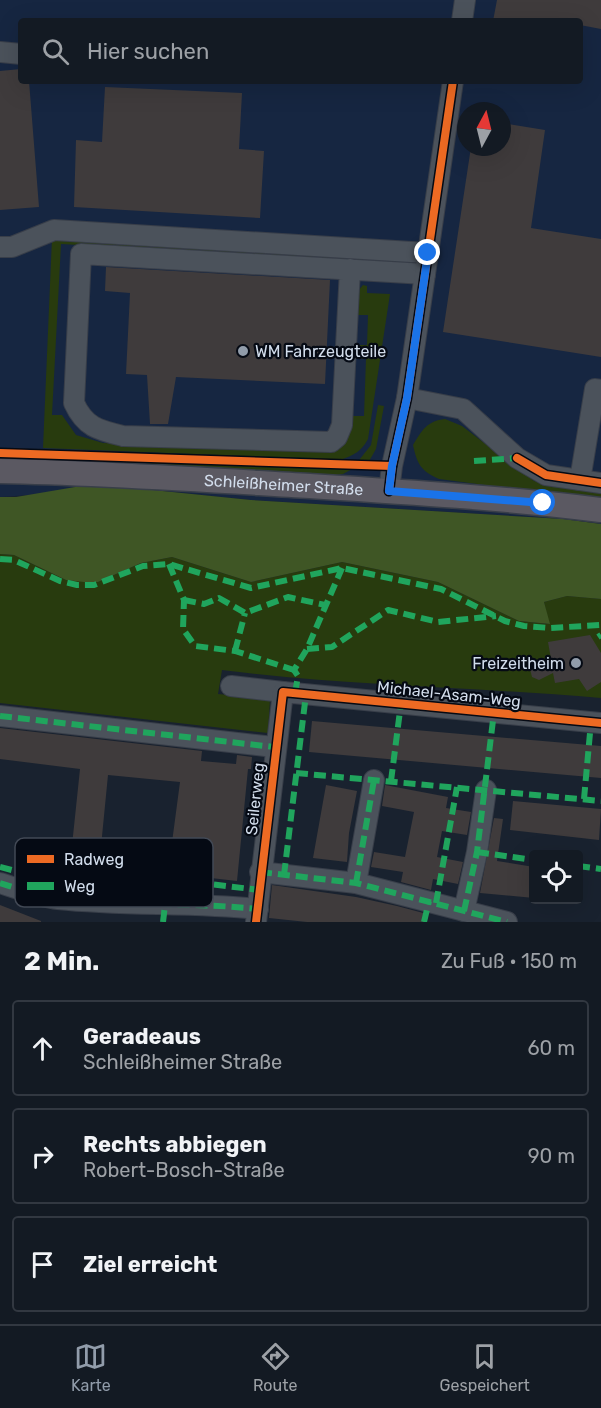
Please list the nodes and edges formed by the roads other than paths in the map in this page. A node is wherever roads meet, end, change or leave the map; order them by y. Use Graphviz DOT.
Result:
graph roads {
  1 [pos="465,0"];
  2 [pos="462,18"];
  3 [pos="0,52"];
  4 [pos="18,54"];
  5 [pos="453,84"];
  6 [pos="0,247"];
  7 [pos="428,253"];
  8 [pos="350,269"];
  9 [pos="425,274"];
  10 [pos="601,390"];
  11 [pos="407,398"];
  12 [pos="0,471"];
  13 [pos="580,480"];
  14 [pos="601,483"];
  15 [pos="389,491"];
  16 [pos="601,510"];
  17 [pos="231,686"];
  18 [pos="289,693"];
  19 [pos="0,716"];
  20 [pos="601,723"];
  21 [pos="274,747"];
  22 [pos="374,780"];
  23 [pos="486,790"];
  24 [pos="260,872"];
  25 [pos="0,883"];
  26 [pos="356,883"];
  27 [pos="15,887"];
  28 [pos="213,904"];
  29 [pos="464,911"];
  30 [pos="257,916"];
  31 [pos="507,922"];
  1 -- 2 [label="street"];
  3 -- 4 [label="street"];
  5 -- 7 [label="street"];
  6 -- 7 [label="street"];
  7 -- 9 [label="street"];
  8 -- 8 [label="street"];
  8 -- 9 [label="street"];
  9 -- 11 [label="street"];
  10 -- 13 [label="street"];
  11 -- 13 [label="street"];
  11 -- 15 [label="street"];
  12 -- 15 [label="main road, Schleißheimer Straße"];
  13 -- 14 [label="street"];
  15 -- 16 [label="main road, Schleißheimer Straße"];
  17 -- 18 [label="street, Michael-Asam-Weg"];
  18 -- 20 [label="street, Michael-Asam-Weg"];
  18 -- 21 [label="street, Seilerweg"];
  19 -- 21 [label="street, Seilerweg"];
  21 -- 24 [label="street, Seilerweg"];
  22 -- 26 [label="street"];
  23 -- 29 [label="street"];
  24 -- 26 [label="street"];
  24 -- 30 [label="street, Seilerweg"];
  25 -- 27 [label="street, Seilerweg"];
  26 -- 29 [label="street"];
  28 -- 30 [label="street, Seilerweg"];
  29 -- 31 [label="street"];
}
